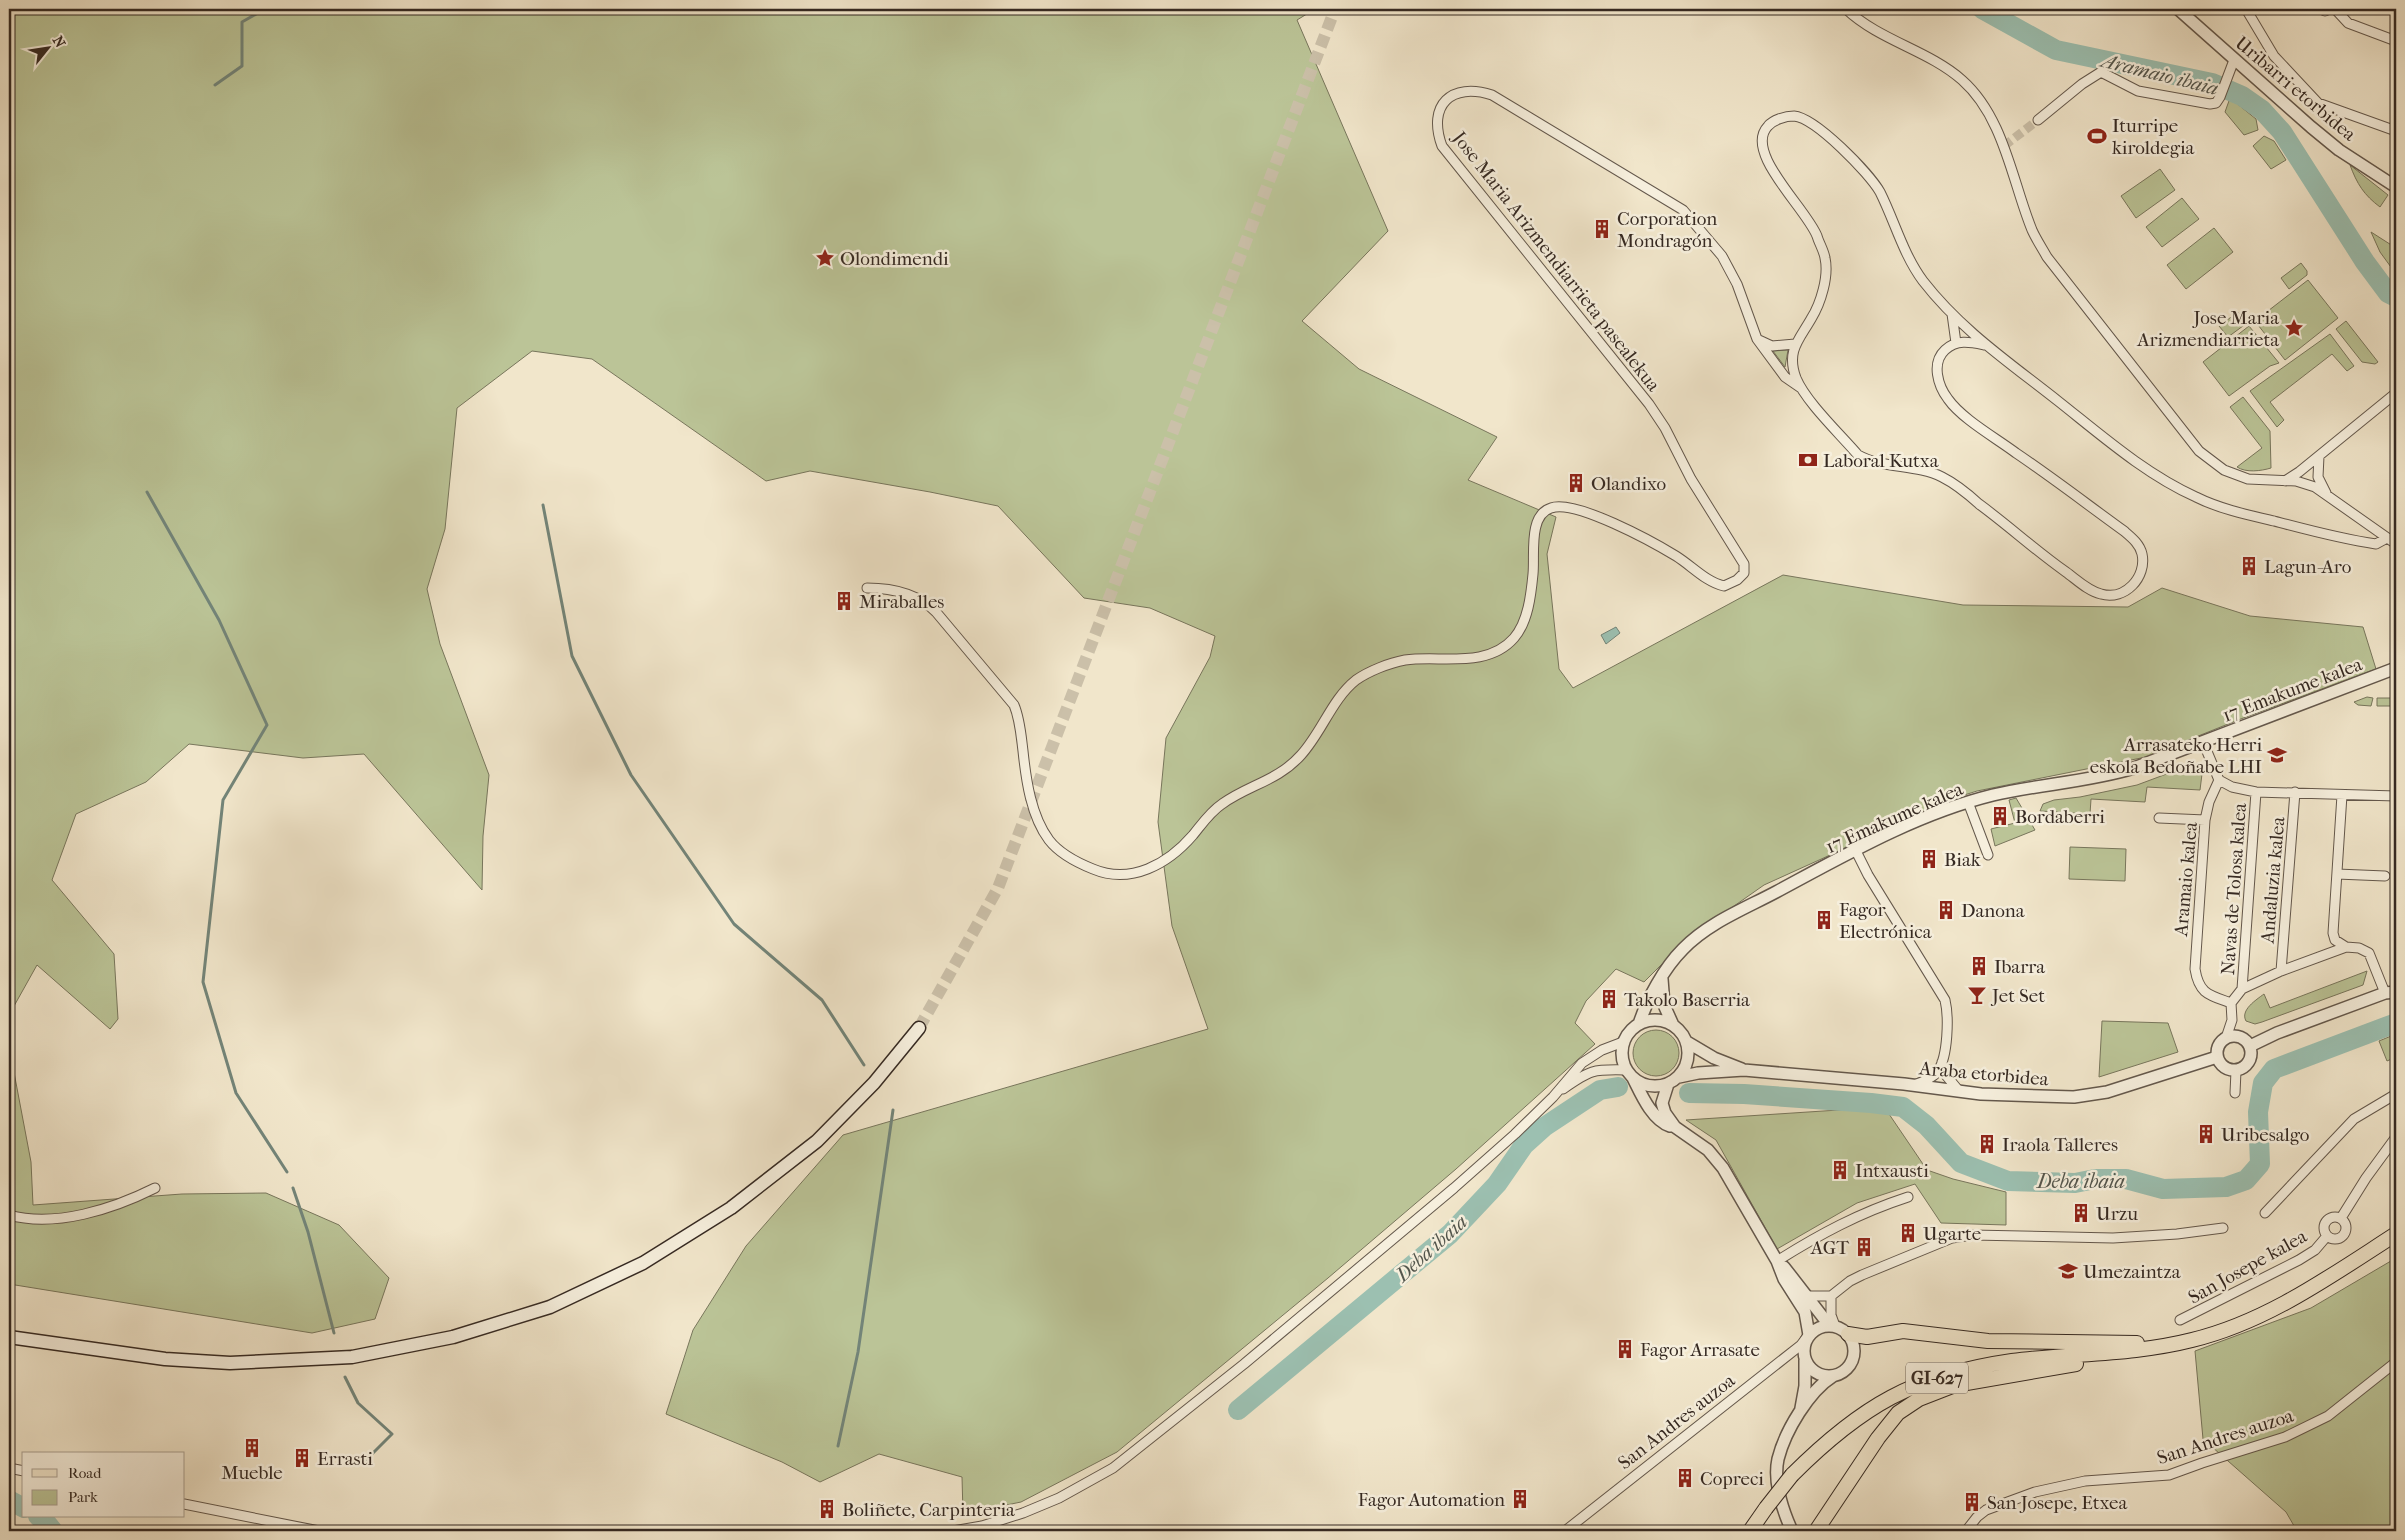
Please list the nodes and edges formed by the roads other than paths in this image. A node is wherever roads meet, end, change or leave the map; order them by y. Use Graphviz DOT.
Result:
graph roads {
  1 [pos="1846,9"];
  2 [pos="2178,9"];
  3 [pos="2246,9"];
  4 [pos="2320,9"];
  5 [pos="2330,9"];
  6 [pos="2335,9"];
  7 [pos="2396,42"];
  8 [pos="2234,60"];
  9 [pos="2038,120"];
  10 [pos="2392,130"];
  11 [pos="2396,187"];
  12 [pos="1952,314"];
  13 [pos="1757,340"];
  14 [pos="1956,343"];
  15 [pos="1794,344"];
  16 [pos="1985,345"];
  17 [pos="1801,388"];
  18 [pos="2396,393"];
  19 [pos="2319,456"];
  20 [pos="2285,481"];
  21 [pos="2328,495"];
  22 [pos="2387,538"];
  23 [pos="2396,544"];
  24 [pos="868,588"];
  25 [pos="2396,668"];
  26 [pos="2203,742"];
  27 [pos="2218,780"];
  28 [pos="2256,792"];
  29 [pos="2295,792"];
  30 [pos="2342,795"];
  31 [pos="2396,796"];
  32 [pos="1968,802"];
  33 [pos="2159,818"];
  34 [pos="2205,820"];
  35 [pos="1858,854"];
  36 [pos="1988,855"];
  37 [pos="2337,874"];
  38 [pos="2385,876"];
  39 [pos="2346,947"];
  40 [pos="2280,971"];
  41 [pos="1662,979"];
  42 [pos="2242,989"];
  43 [pos="2391,993"];
  44 [pos="2231,1003"];
  45 [pos="1639,1024"];
  46 [pos="1673,1025"];
  47 [pos="919,1028"];
  48 [pos="2226,1038"];
  49 [pos="1623,1042"];
  50 [pos="1687,1042"];
  51 [pos="2250,1046"];
  52 [pos="2217,1056"];
  53 [pos="1942,1062"];
  54 [pos="1744,1070"];
  55 [pos="2236,1071"];
  56 [pos="1630,1074"];
  57 [pos="1679,1077"];
  58 [pos="1668,1084"];
  59 [pos="1914,1086"];
  60 [pos="1959,1091"];
  61 [pos="2235,1093"];
  62 [pos="2396,1094"];
  63 [pos="1552,1097"];
  64 [pos="1674,1126"];
  65 [pos="2396,1137"];
  66 [pos="155,1188"];
  67 [pos="1908,1197"];
  68 [pos="2265,1213"];
  69 [pos="9,1214"];
  70 [pos="2341,1218"];
  71 [pos="2223,1228"];
  72 [pos="2396,1234"];
  73 [pos="2327,1236"];
  74 [pos="1777,1261"];
  75 [pos="1807,1296"];
  76 [pos="1831,1296"];
  77 [pos="2180,1320"];
  78 [pos="1832,1326"];
  79 [pos="1848,1334"];
  80 [pos="1808,1336"];
  81 [pos="9,1337"];
  82 [pos="2193,1340"];
  83 [pos="2110,1353"];
  84 [pos="1805,1360"];
  85 [pos="2396,1362"];
  86 [pos="1833,1376"];
  87 [pos="1800,1412"];
  88 [pos="9,1468"];
  89 [pos="22,1471"];
  90 [pos="185,1504"];
  91 [pos="319,1531"];
  92 [pos="953,1531"];
  93 [pos="1565,1531"];
  94 [pos="1750,1531"];
  95 [pos="1792,1531"];
  96 [pos="1816,1531"];
  97 [pos="1966,1531"];
  1 -- 20 [label="street"];
  2 -- 8 [label="street, Uribarri etorbidea"];
  3 -- 10 [label="street"];
  4 -- 5 [label="street"];
  6 -- 7 [label="street"];
  8 -- 9 [label="street"];
  8 -- 11 [label="street, Uribarri etorbidea"];
  12 -- 14 [label="street"];
  12 -- 15 [label="street"];
  12 -- 16 [label="street"];
  13 -- 15 [label="street"];
  13 -- 17 [label="street"];
  13 -- 24 [label="street, Jose Maria Arizmendiarrieta pasealekua"];
  14 -- 16 [label="street"];
  14 -- 17 [label="street"];
  15 -- 17 [label="street"];
  16 -- 22 [label="street"];
  18 -- 19 [label="street"];
  19 -- 20 [label="street"];
  19 -- 21 [label="street"];
  20 -- 21 [label="street"];
  21 -- 22 [label="street"];
  22 -- 23 [label="street"];
  25 -- 26 [label="street, 17 Emakume kalea"];
  26 -- 27 [label="street"];
  26 -- 32 [label="street, 17 Emakume kalea"];
  27 -- 28 [label="street"];
  27 -- 34 [label="street, Aramaio kalea"];
  28 -- 29 [label="street"];
  28 -- 42 [label="street, Navas de Tolosa kalea"];
  29 -- 30 [label="street"];
  29 -- 40 [label="street, Andaluzia kalea"];
  30 -- 31 [label="street"];
  30 -- 37 [label="street"];
  32 -- 35 [label="street, 17 Emakume kalea"];
  32 -- 36 [label="street"];
  33 -- 34 [label="street"];
  34 -- 44 [label="street, Aramaio kalea"];
  35 -- 41 [label="street, 17 Emakume kalea"];
  35 -- 53 [label="street"];
  37 -- 38 [label="street"];
  37 -- 39 [label="street"];
  39 -- 40 [label="street"];
  39 -- 43 [label="street"];
  40 -- 42 [label="street"];
  41 -- 45 [label="street, 17 Emakume kalea"];
  41 -- 46 [label="street"];
  42 -- 44 [label="street"];
  43 -- 51 [label="street"];
  44 -- 48 [label="street"];
  45 -- 46 [label="street"];
  45 -- 49 [label="street"];
  46 -- 50 [label="street"];
  47 -- 81 [label="main road"];
  48 -- 51 [label="street"];
  48 -- 52 [label="street"];
  49 -- 56 [label="street"];
  49 -- 63 [label="street"];
  50 -- 54 [label="street, Araba etorbidea"];
  50 -- 57 [label="street"];
  51 -- 55 [label="street"];
  52 -- 55 [label="street"];
  52 -- 60 [label="street, Araba etorbidea"];
  53 -- 59 [label="street"];
  53 -- 60 [label="street"];
  54 -- 57 [label="street, Araba etorbidea"];
  54 -- 59 [label="street, Araba etorbidea"];
  55 -- 61 [label="street"];
  56 -- 58 [label="street"];
  56 -- 63 [label="street"];
  56 -- 64 [label="street"];
  57 -- 58 [label="street"];
  58 -- 64 [label="street"];
  59 -- 60 [label="street, Araba etorbidea"];
  62 -- 68 [label="street"];
  63 -- 92 [label="street"];
  64 -- 74 [label="street"];
  65 -- 70 [label="street, San Josepe kalea"];
  66 -- 69 [label="street"];
  67 -- 74 [label="street"];
  70 -- 73 [label="street, San Josepe kalea"];
  70 -- 73 [label="street, San Josepe kalea"];
  71 -- 76 [label="street"];
  72 -- 82 [label="main road, GI-627"];
  73 -- 77 [label="street, San Josepe kalea"];
  74 -- 75 [label="street"];
  74 -- 80 [label="street"];
  75 -- 76 [label="street"];
  75 -- 78 [label="street"];
  76 -- 78 [label="street"];
  78 -- 79 [label="street"];
  78 -- 80 [label="street, San Andres auzoa"];
  79 -- 82 [label="main road"];
  79 -- 86 [label="street"];
  80 -- 84 [label="street"];
  80 -- 93 [label="street, San Andres auzoa"];
  82 -- 83 [label="main road, GI-627"];
  83 -- 94 [label="main road, GI-627, bridge"];
  83 -- 96 [label="main road"];
  84 -- 86 [label="street"];
  84 -- 87 [label="street"];
  85 -- 97 [label="street, San Andres auzoa"];
  86 -- 87 [label="street"];
  87 -- 95 [label="street"];
  88 -- 89 [label="street"];
  90 -- 91 [label="street"];
}
